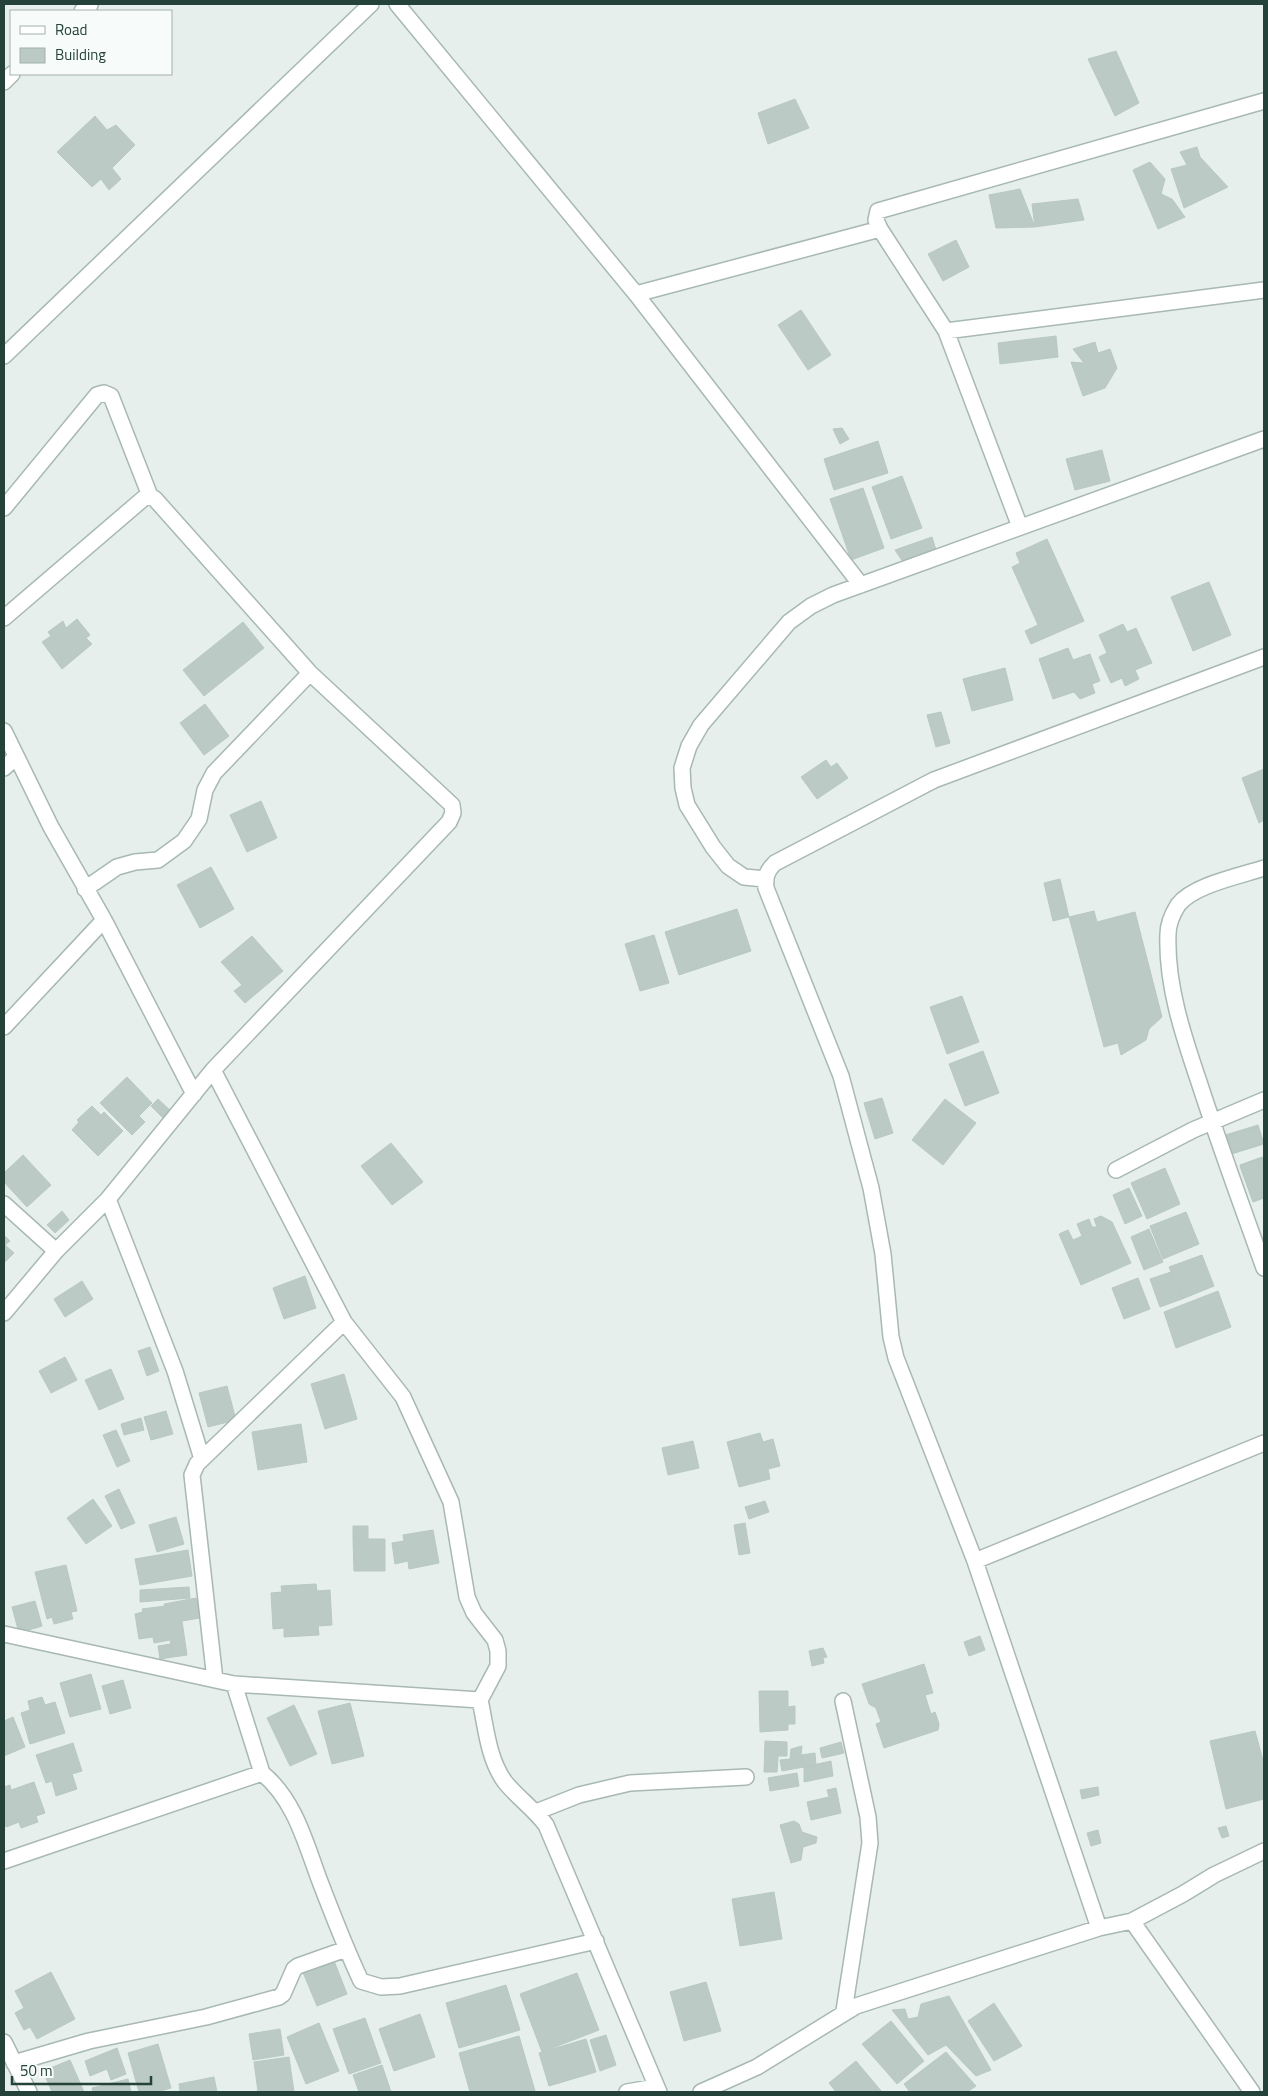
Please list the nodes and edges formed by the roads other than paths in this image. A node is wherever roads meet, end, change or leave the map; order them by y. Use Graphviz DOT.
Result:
graph roads {
  1 [pos="371,4"];
  2 [pos="397,4"];
  3 [pos="1264,101"];
  4 [pos="880,229"];
  5 [pos="1264,290"];
  6 [pos="636,294"];
  7 [pos="946,331"];
  8 [pos="4,356"];
  9 [pos="1264,439"];
  10 [pos="150,496"];
  11 [pos="4,508"];
  12 [pos="1020,527"];
  13 [pos="861,585"];
  14 [pos="4,618"];
  15 [pos="1264,656"];
  16 [pos="310,673"];
  17 [pos="4,732"];
  18 [pos="16,758"];
  19 [pos="4,768"];
  20 [pos="1264,868"];
  21 [pos="765,879"];
  22 [pos="85,890"];
  23 [pos="104,920"];
  24 [pos="4,1027"];
  25 [pos="213,1070"];
  26 [pos="194,1094"];
  27 [pos="1264,1100"];
  28 [pos="1212,1122"];
  29 [pos="1116,1170"];
  30 [pos="108,1198"];
  31 [pos="4,1204"];
  32 [pos="56,1251"];
  33 [pos="1264,1268"];
  34 [pos="4,1313"];
  35 [pos="344,1322"];
  36 [pos="1264,1443"];
  37 [pos="202,1459"];
  38 [pos="975,1561"];
  39 [pos="4,1634"];
  40 [pos="215,1680"];
  41 [pos="234,1684"];
  42 [pos="480,1700"];
  43 [pos="843,1701"];
  44 [pos="262,1773"];
  45 [pos="746,1777"];
  46 [pos="536,1812"];
  47 [pos="1264,1851"];
  48 [pos="4,1861"];
  49 [pos="1132,1921"];
  50 [pos="1099,1928"];
  51 [pos="596,1941"];
  52 [pos="346,1949"];
  53 [pos="844,2012"];
  54 [pos="4,2042"];
  55 [pos="14,2062"];
  56 [pos="657,2090"];
  57 [pos="29,2092"];
  58 [pos="627,2092"];
  59 [pos="701,2092"];
  60 [pos="1252,2092"];
  1 -- 8 [label="street"];
  2 -- 6 [label="street"];
  3 -- 4 [label="street"];
  4 -- 6 [label="street"];
  4 -- 7 [label="street"];
  5 -- 7 [label="street"];
  6 -- 13 [label="street"];
  7 -- 12 [label="street"];
  9 -- 12 [label="street"];
  10 -- 11 [label="street"];
  10 -- 14 [label="street"];
  10 -- 16 [label="street"];
  12 -- 13 [label="street"];
  13 -- 21 [label="street"];
  15 -- 21 [label="street"];
  16 -- 22 [label="street"];
  16 -- 25 [label="street"];
  17 -- 18 [label="street"];
  18 -- 19 [label="street"];
  18 -- 22 [label="street"];
  20 -- 28 [label="street"];
  21 -- 38 [label="street"];
  22 -- 23 [label="street"];
  23 -- 24 [label="street"];
  23 -- 26 [label="street"];
  25 -- 26 [label="street"];
  25 -- 35 [label="street"];
  26 -- 30 [label="street"];
  27 -- 28 [label="street"];
  28 -- 29 [label="street"];
  28 -- 33 [label="street"];
  30 -- 32 [label="street"];
  30 -- 37 [label="street"];
  31 -- 32 [label="street"];
  32 -- 34 [label="street"];
  35 -- 37 [label="street"];
  35 -- 42 [label="street"];
  36 -- 38 [label="street"];
  37 -- 40 [label="street"];
  38 -- 50 [label="street"];
  39 -- 40 [label="street"];
  40 -- 41 [label="street"];
  41 -- 42 [label="street"];
  41 -- 44 [label="street"];
  42 -- 46 [label="street"];
  43 -- 53 [label="street"];
  44 -- 48 [label="street"];
  44 -- 52 [label="street"];
  45 -- 46 [label="street"];
  46 -- 51 [label="street"];
  47 -- 49 [label="street"];
  49 -- 50 [label="street"];
  49 -- 60 [label="street"];
  50 -- 53 [label="street"];
  51 -- 52 [label="street"];
  51 -- 56 [label="street"];
  52 -- 55 [label="street"];
  53 -- 59 [label="street"];
  54 -- 55 [label="street"];
  55 -- 57 [label="street"];
  56 -- 58 [label="street"];
}
